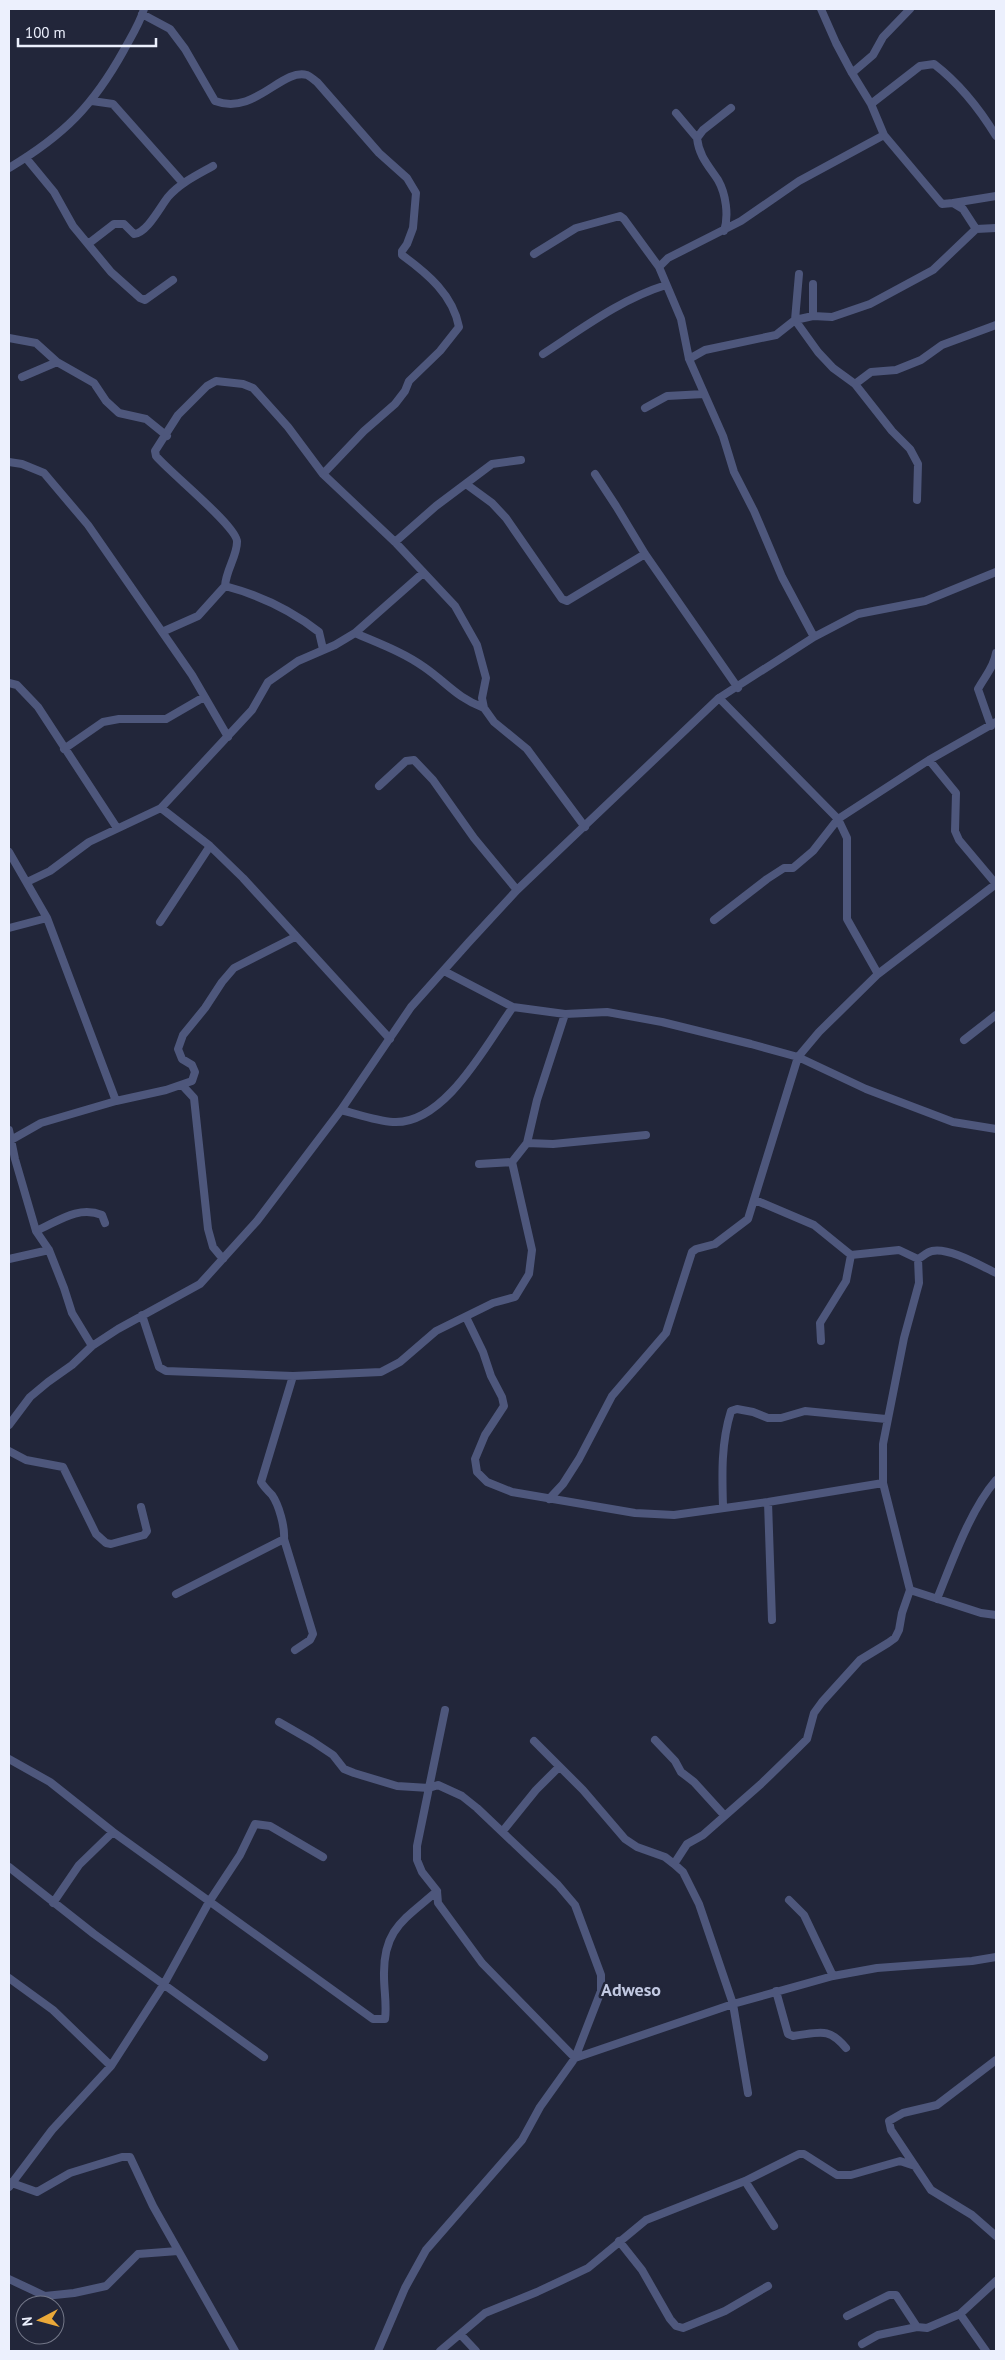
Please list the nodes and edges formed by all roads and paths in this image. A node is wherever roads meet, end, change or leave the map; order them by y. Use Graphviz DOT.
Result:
graph roads {
  1 [pos="821,9"];
  2 [pos="910,9"];
  3 [pos="143,12"];
  4 [pos="852,74"];
  5 [pos="92,101"];
  6 [pos="871,104"];
  7 [pos="731,108"];
  8 [pos="676,112"];
  9 [pos="884,136"];
  10 [pos="996,136"];
  11 [pos="697,138"];
  12 [pos="26,158"];
  13 [pos="213,166"];
  14 [pos="9,168"];
  15 [pos="183,183"];
  16 [pos="996,196"];
  17 [pos="952,202"];
  18 [pos="996,228"];
  19 [pos="976,229"];
  20 [pos="724,231"];
  21 [pos="88,244"];
  22 [pos="534,254"];
  23 [pos="659,267"];
  24 [pos="799,274"];
  25 [pos="173,280"];
  26 [pos="666,284"];
  27 [pos="813,284"];
  28 [pos="813,316"];
  29 [pos="795,320"];
  30 [pos="996,325"];
  31 [pos="9,338"];
  32 [pos="543,354"];
  33 [pos="689,359"];
  34 [pos="57,362"];
  35 [pos="22,377"];
  36 [pos="855,384"];
  37 [pos="704,394"];
  38 [pos="645,408"];
  39 [pos="167,436"];
  40 [pos="521,460"];
  41 [pos="9,462"];
  42 [pos="323,474"];
  43 [pos="594,474"];
  44 [pos="466,484"];
  45 [pos="917,500"];
  46 [pos="395,542"];
  47 [pos="645,554"];
  48 [pos="996,572"];
  49 [pos="423,573"];
  50 [pos="225,586"];
  51 [pos="162,632"];
  52 [pos="355,633"];
  53 [pos="814,637"];
  54 [pos="323,649"];
  55 [pos="996,652"];
  56 [pos="9,683"];
  57 [pos="738,688"];
  58 [pos="204,697"];
  59 [pos="719,698"];
  60 [pos="484,708"];
  61 [pos="993,724"];
  62 [pos="228,737"];
  63 [pos="64,749"];
  64 [pos="930,760"];
  65 [pos="379,786"];
  66 [pos="161,808"];
  67 [pos="838,819"];
  68 [pos="585,827"];
  69 [pos="117,828"];
  70 [pos="210,846"];
  71 [pos="9,852"];
  72 [pos="28,882"];
  73 [pos="996,884"];
  74 [pos="517,890"];
  75 [pos="47,918"];
  76 [pos="714,920"];
  77 [pos="160,922"];
  78 [pos="9,928"];
  79 [pos="295,937"];
  80 [pos="444,971"];
  81 [pos="878,974"];
  82 [pos="513,1007"];
  83 [pos="565,1014"];
  84 [pos="996,1015"];
  85 [pos="390,1039"];
  86 [pos="964,1040"];
  87 [pos="798,1057"];
  88 [pos="182,1085"];
  89 [pos="116,1101"];
  90 [pos="341,1110"];
  91 [pos="996,1129"];
  92 [pos="9,1130"];
  93 [pos="646,1135"];
  94 [pos="11,1140"];
  95 [pos="527,1143"];
  96 [pos="12,1160"];
  97 [pos="512,1162"];
  98 [pos="479,1164"];
  99 [pos="755,1200"];
  100 [pos="104,1223"];
  101 [pos="36,1231"];
  102 [pos="49,1250"];
  103 [pos="851,1255"];
  104 [pos="9,1259"];
  105 [pos="918,1259"];
  106 [pos="223,1260"];
  107 [pos="996,1273"];
  108 [pos="142,1315"];
  109 [pos="466,1317"];
  110 [pos="821,1341"];
  111 [pos="92,1346"];
  112 [pos="293,1376"];
  113 [pos="886,1419"];
  114 [pos="9,1425"];
  115 [pos="9,1451"];
  116 [pos="996,1480"];
  117 [pos="882,1483"];
  118 [pos="549,1499"];
  119 [pos="768,1502"];
  120 [pos="141,1507"];
  121 [pos="723,1507"];
  122 [pos="284,1540"];
  123 [pos="910,1590"];
  124 [pos="176,1594"];
  125 [pos="937,1599"];
  126 [pos="996,1615"];
  127 [pos="772,1620"];
  128 [pos="295,1650"];
  129 [pos="445,1710"];
  130 [pos="278,1722"];
  131 [pos="655,1740"];
  132 [pos="534,1742"];
  133 [pos="9,1759"];
  134 [pos="559,1767"];
  135 [pos="429,1788"];
  136 [pos="724,1815"];
  137 [pos="113,1832"];
  138 [pos="502,1832"];
  139 [pos="323,1857"];
  140 [pos="674,1864"];
  141 [pos="9,1867"];
  142 [pos="437,1891"];
  143 [pos="789,1900"];
  144 [pos="209,1902"];
  145 [pos="53,1903"];
  146 [pos="996,1956"];
  147 [pos="833,1976"];
  148 [pos="9,1978"];
  149 [pos="164,1984"];
  150 [pos="776,1991"];
  151 [pos="733,2004"];
  152 [pos="846,2048"];
  153 [pos="264,2057"];
  154 [pos="575,2058"];
  155 [pos="996,2060"];
  156 [pos="111,2066"];
  157 [pos="748,2092"];
  158 [pos="915,2166"];
  159 [pos="745,2181"];
  160 [pos="10,2184"];
  161 [pos="774,2226"];
  162 [pos="996,2236"];
  163 [pos="619,2241"];
  164 [pos="178,2251"];
  165 [pos="9,2279"];
  166 [pos="996,2281"];
  167 [pos="768,2286"];
  168 [pos="960,2314"];
  169 [pos="846,2316"];
  170 [pos="917,2327"];
  171 [pos="461,2335"];
  172 [pos="862,2344"];
  173 [pos="235,2351"];
  174 [pos="378,2351"];
  175 [pos="440,2351"];
  176 [pos="476,2351"];
  177 [pos="986,2351"];
  1 -- 4 [label="street"];
  2 -- 4 [label="street"];
  3 -- 5 [label="street"];
  3 -- 42 [label="street"];
  4 -- 6 [label="street"];
  5 -- 12 [label="street"];
  5 -- 15 [label="street"];
  6 -- 9 [label="street"];
  6 -- 10 [label="street"];
  7 -- 11 [label="street"];
  8 -- 11 [label="street"];
  9 -- 17 [label="street"];
  9 -- 20 [label="street"];
  11 -- 20 [label="street"];
  12 -- 14 [label="street"];
  12 -- 21 [label="street"];
  13 -- 15 [label="street"];
  15 -- 21 [label="street"];
  16 -- 17 [label="street"];
  17 -- 19 [label="street"];
  18 -- 19 [label="street"];
  19 -- 28 [label="street"];
  20 -- 23 [label="street"];
  21 -- 25 [label="street"];
  22 -- 23 [label="street"];
  23 -- 26 [label="street"];
  24 -- 29 [label="street"];
  26 -- 32 [label="street"];
  26 -- 33 [label="street"];
  27 -- 28 [label="street"];
  28 -- 29 [label="street"];
  29 -- 33 [label="street"];
  29 -- 36 [label="street"];
  30 -- 36 [label="street"];
  31 -- 34 [label="street"];
  33 -- 37 [label="street"];
  34 -- 35 [label="street"];
  34 -- 39 [label="street"];
  36 -- 45 [label="street"];
  37 -- 38 [label="street"];
  37 -- 53 [label="street"];
  39 -- 42 [label="street"];
  39 -- 50 [label="street"];
  40 -- 44 [label="street"];
  41 -- 51 [label="street"];
  42 -- 46 [label="street"];
  43 -- 47 [label="street"];
  44 -- 46 [label="street"];
  44 -- 47 [label="street"];
  46 -- 49 [label="street"];
  47 -- 57 [label="street"];
  48 -- 53 [label="street"];
  49 -- 52 [label="street"];
  49 -- 60 [label="street"];
  50 -- 51 [label="street"];
  50 -- 54 [label="street"];
  51 -- 58 [label="street"];
  52 -- 54 [label="street"];
  52 -- 60 [label="street"];
  53 -- 57 [label="street"];
  54 -- 62 [label="street"];
  55 -- 61 [label="street"];
  56 -- 63 [label="street"];
  57 -- 59 [label="street"];
  58 -- 62 [label="street"];
  58 -- 63 [label="street"];
  59 -- 67 [label="street"];
  59 -- 68 [label="street"];
  60 -- 68 [label="street"];
  61 -- 64 [label="street"];
  62 -- 66 [label="street"];
  63 -- 69 [label="street"];
  64 -- 67 [label="street"];
  64 -- 73 [label="street"];
  65 -- 74 [label="street"];
  66 -- 69 [label="street"];
  66 -- 70 [label="street"];
  67 -- 76 [label="street"];
  67 -- 81 [label="street"];
  68 -- 74 [label="street"];
  69 -- 72 [label="street"];
  70 -- 77 [label="street"];
  70 -- 79 [label="street"];
  71 -- 72 [label="street"];
  72 -- 75 [label="street"];
  73 -- 81 [label="street"];
  74 -- 80 [label="street"];
  75 -- 78 [label="street"];
  75 -- 89 [label="street"];
  79 -- 85 [label="street"];
  79 -- 88 [label="street"];
  80 -- 82 [label="street"];
  80 -- 85 [label="street"];
  81 -- 87 [label="street"];
  82 -- 83 [label="street"];
  82 -- 90 [label="street"];
  83 -- 87 [label="street"];
  83 -- 95 [label="street"];
  84 -- 86 [label="street"];
  85 -- 90 [label="street"];
  87 -- 91 [label="street"];
  87 -- 99 [label="street"];
  88 -- 89 [label="street"];
  88 -- 106 [label="street"];
  89 -- 94 [label="street"];
  90 -- 106 [label="street"];
  92 -- 94 [label="street"];
  93 -- 95 [label="street"];
  94 -- 96 [label="street"];
  95 -- 97 [label="street"];
  96 -- 101 [label="street"];
  97 -- 98 [label="street"];
  97 -- 109 [label="street"];
  99 -- 103 [label="street"];
  99 -- 118 [label="street"];
  100 -- 101 [label="street"];
  101 -- 102 [label="street"];
  102 -- 104 [label="street"];
  102 -- 111 [label="street"];
  103 -- 105 [label="street"];
  103 -- 110 [label="street"];
  105 -- 107 [label="street"];
  105 -- 113 [label="street"];
  106 -- 108 [label="street"];
  108 -- 111 [label="street"];
  108 -- 112 [label="street"];
  109 -- 112 [label="street"];
  109 -- 118 [label="street"];
  111 -- 114 [label="street"];
  112 -- 122 [label="street"];
  113 -- 117 [label="street"];
  113 -- 121 [label="street"];
  115 -- 120 [label="street"];
  116 -- 125 [label="street"];
  117 -- 119 [label="street"];
  117 -- 123 [label="street"];
  118 -- 121 [label="street"];
  119 -- 121 [label="street"];
  119 -- 127 [label="street"];
  122 -- 124 [label="street"];
  122 -- 128 [label="street"];
  123 -- 125 [label="street"];
  123 -- 136 [label="street"];
  125 -- 126 [label="street"];
  129 -- 135 [label="street"];
  130 -- 135 [label="street"];
  131 -- 136 [label="street"];
  132 -- 134 [label="street"];
  133 -- 137 [label="street"];
  134 -- 138 [label="street"];
  134 -- 140 [label="street"];
  135 -- 138 [label="street"];
  135 -- 142 [label="street"];
  136 -- 140 [label="street"];
  137 -- 144 [label="street"];
  137 -- 145 [label="street"];
  138 -- 154 [label="street"];
  139 -- 144 [label="street"];
  140 -- 151 [label="street"];
  141 -- 145 [label="street"];
  142 -- 144 [label="street"];
  142 -- 154 [label="street"];
  143 -- 147 [label="street"];
  144 -- 149 [label="street"];
  145 -- 149 [label="street"];
  146 -- 147 [label="street"];
  147 -- 150 [label="street"];
  148 -- 156 [label="street"];
  149 -- 153 [label="street"];
  149 -- 156 [label="street"];
  150 -- 151 [label="street"];
  150 -- 152 [label="street"];
  151 -- 154 [label="street"];
  151 -- 157 [label="street"];
  154 -- 174 [label="street"];
  155 -- 158 [label="street"];
  156 -- 160 [label="street"];
  158 -- 159 [label="street"];
  158 -- 162 [label="street"];
  159 -- 161 [label="street"];
  159 -- 163 [label="street"];
  160 -- 164 [label="street"];
  163 -- 167 [label="street"];
  163 -- 171 [label="street"];
  164 -- 165 [label="street"];
  164 -- 173 [label="street"];
  166 -- 168 [label="street"];
  168 -- 170 [label="street"];
  168 -- 177 [label="street"];
  169 -- 170 [label="street"];
  170 -- 172 [label="street"];
  171 -- 175 [label="street"];
  171 -- 176 [label="street"];
}
